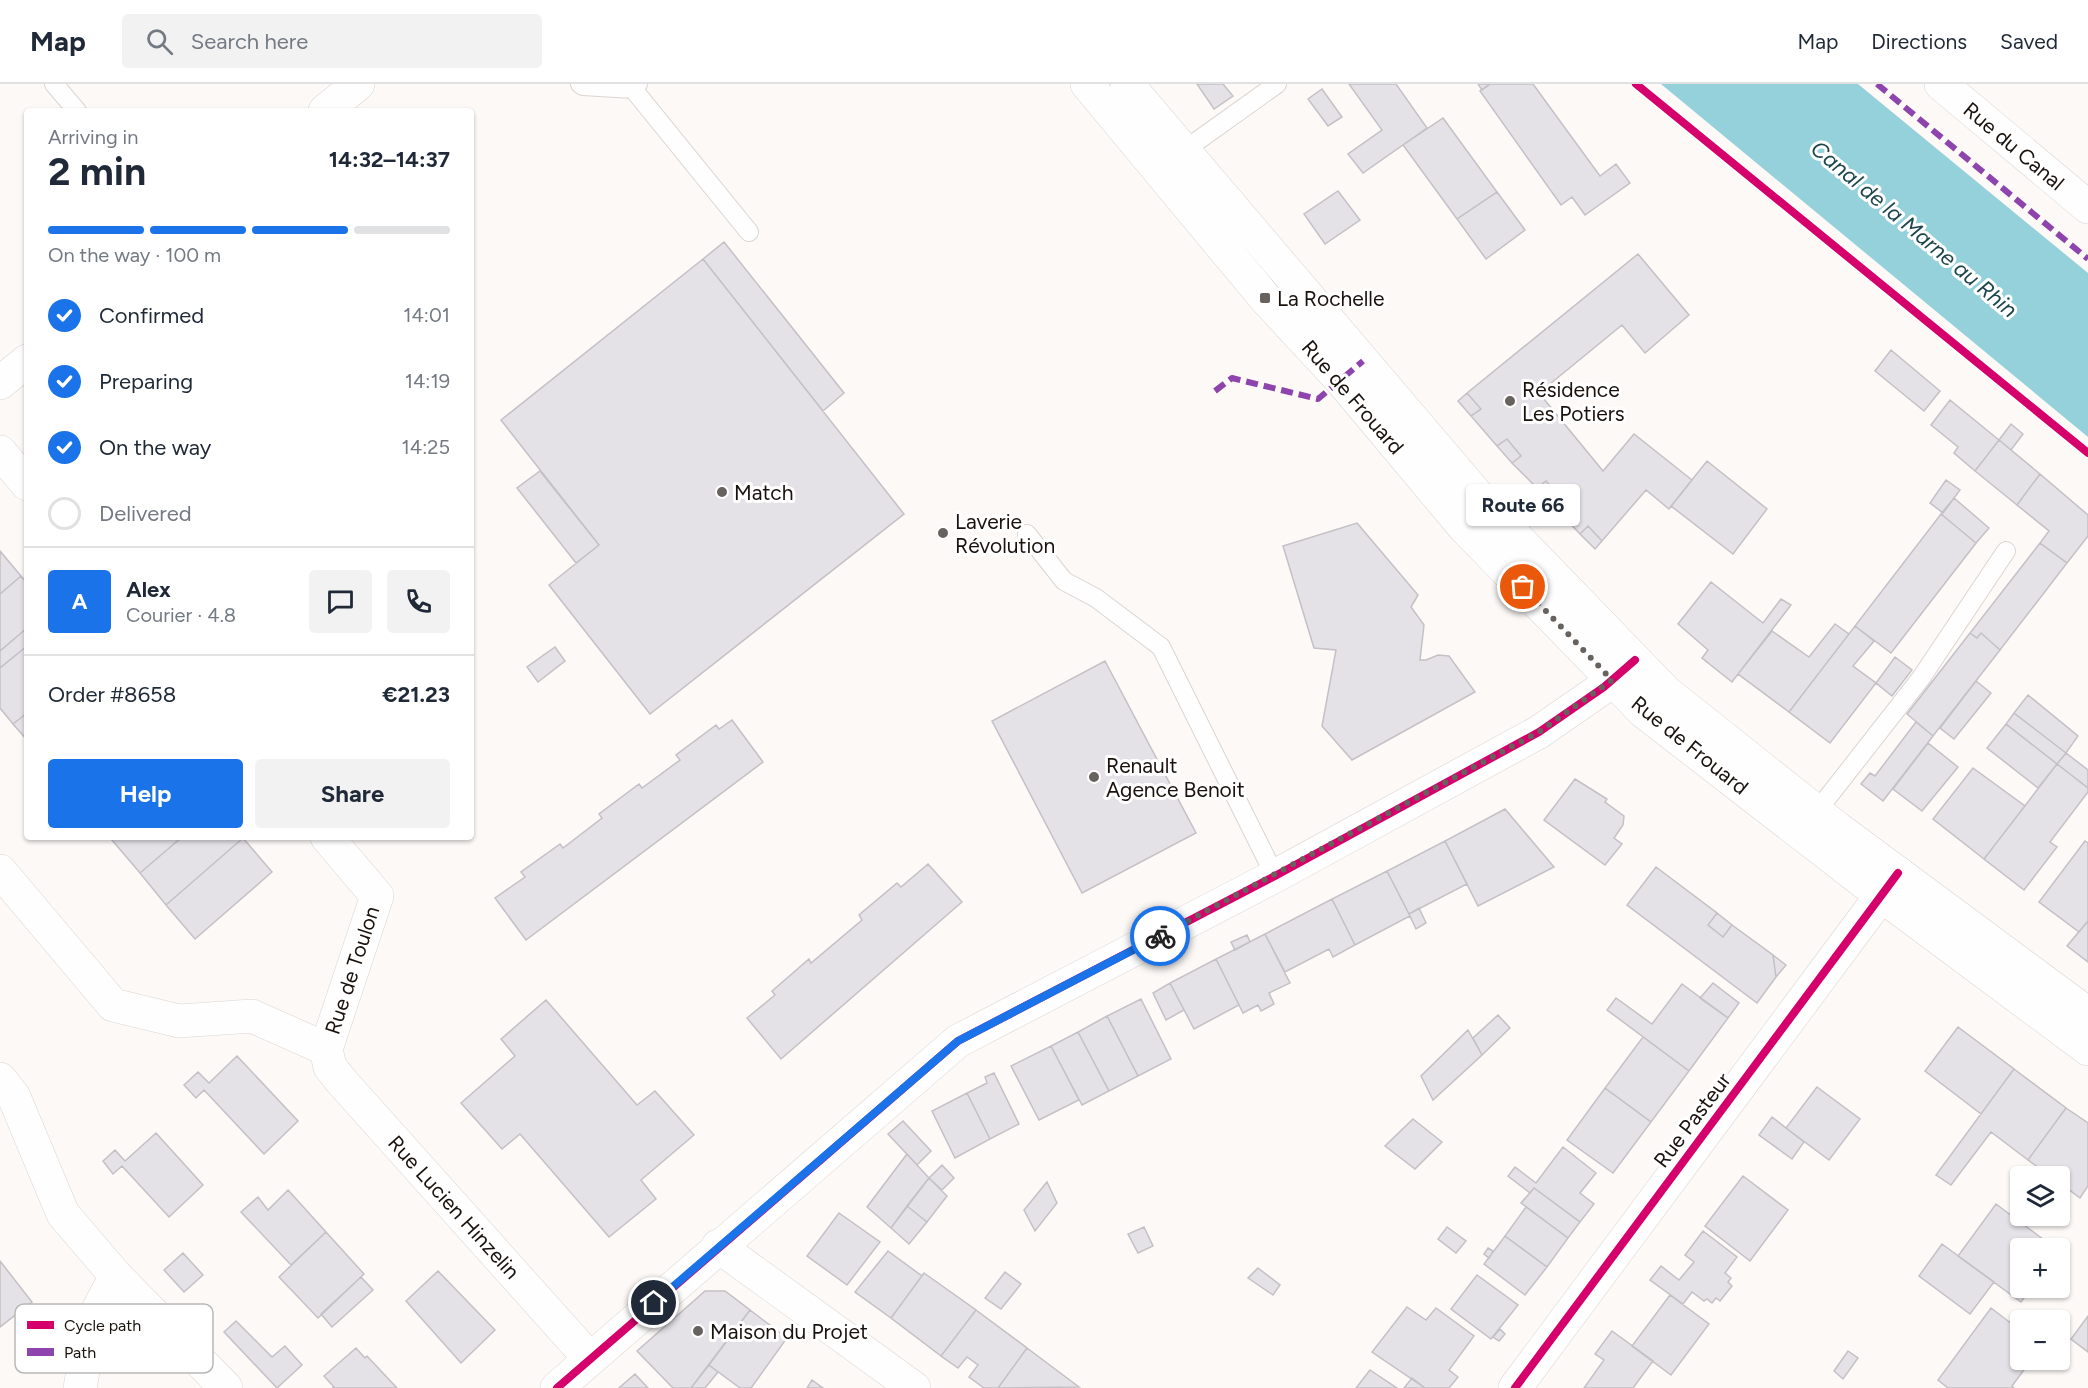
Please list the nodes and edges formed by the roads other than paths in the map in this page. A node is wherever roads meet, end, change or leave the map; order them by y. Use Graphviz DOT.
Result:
graph roads {
  1 [pos="54,84"];
  2 [pos="358,84"];
  3 [pos="580,84"];
  4 [pos="1087,84"];
  5 [pos="1127,84"];
  6 [pos="1276,84"];
  7 [pos="1941,84"];
  8 [pos="636,87"];
  9 [pos="74,108"];
  10 [pos="329,108"];
  11 [pos="1170,160"];
  12 [pos="2088,207"];
  13 [pos="748,232"];
  14 [pos="24,363"];
  15 [pos="0,383"];
  16 [pos="0,452"];
  17 [pos="24,480"];
  18 [pos="1027,534"];
  19 [pos="2006,551"];
  20 [pos="1624,670"];
  21 [pos="1817,811"];
  22 [pos="330,840"];
  23 [pos="0,872"];
  24 [pos="1275,876"];
  25 [pos="1890,884"];
  26 [pos="2088,1014"];
  27 [pos="326,1049"];
  28 [pos="2088,1049"];
  29 [pos="0,1079"];
  30 [pos="718,1246"];
  31 [pos="116,1276"];
  32 [pos="101,1304"];
  33 [pos="144,1304"];
  34 [pos="590,1359"];
  35 [pos="83,1373"];
  36 [pos="211,1373"];
  37 [pos="80,1388"];
  38 [pos="226,1388"];
  39 [pos="557,1388"];
  40 [pos="914,1388"];
  41 [pos="1515,1388"];
  1 -- 9 [label="lane"];
  2 -- 10 [label="street"];
  3 -- 8 [label="lane"];
  4 -- 11 [label="street, Rue de Frouard"];
  5 -- 11 [label="street, Rue de Frouard"];
  6 -- 11 [label="lane"];
  7 -- 12 [label="street, Rue du Canal"];
  8 -- 13 [label="lane"];
  11 -- 20 [label="street, Rue de Frouard"];
  14 -- 15 [label="street"];
  16 -- 17 [label="street"];
  18 -- 24 [label="lane"];
  19 -- 21 [label="lane"];
  20 -- 21 [label="street, Rue de Frouard"];
  20 -- 24 [label="street"];
  20 -- 25 [label="street, Rue de Frouard"];
  21 -- 25 [label="street, Rue de Frouard"];
  22 -- 27 [label="street, Rue de Toulon"];
  23 -- 27 [label="street"];
  24 -- 30 [label="street"];
  25 -- 26 [label="street, Rue de Frouard"];
  25 -- 28 [label="street, Rue de Frouard"];
  25 -- 41 [label="street, Rue Pasteur"];
  27 -- 34 [label="street, Rue Lucien Hinzelin"];
  29 -- 31 [label="street"];
  30 -- 34 [label="street"];
  30 -- 40 [label="street"];
  31 -- 32 [label="street"];
  31 -- 33 [label="street"];
  34 -- 39 [label="street"];
  35 -- 37 [label="street"];
  36 -- 38 [label="street"];
}
